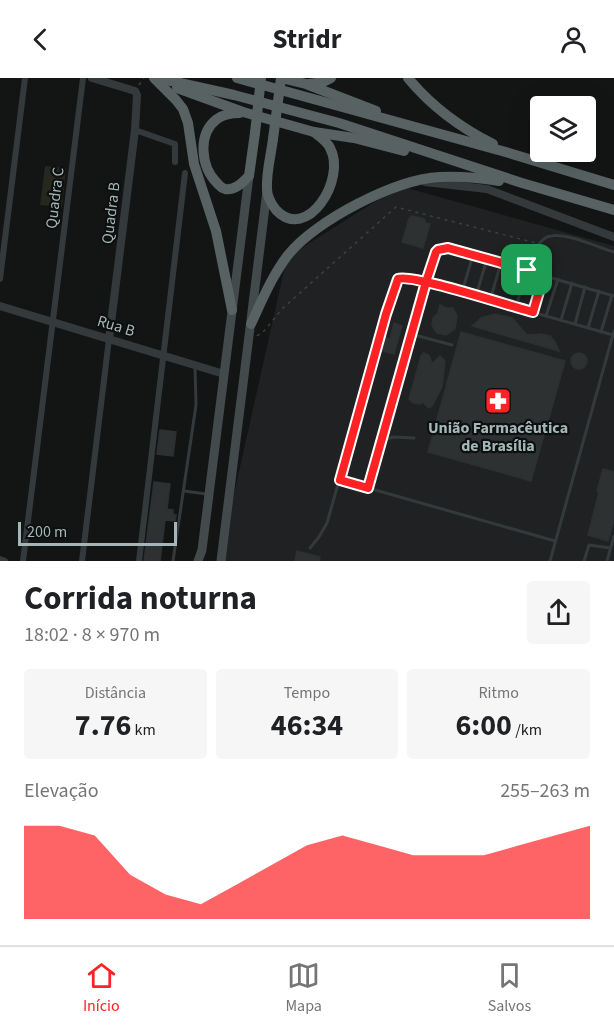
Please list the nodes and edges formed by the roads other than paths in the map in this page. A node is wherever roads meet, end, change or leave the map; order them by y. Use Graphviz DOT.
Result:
graph roads {
  1 [pos="25,78"];
  2 [pos="83,78"];
  3 [pos="92,78"];
  4 [pos="156,78"];
  5 [pos="237,78"];
  6 [pos="261,78"];
  7 [pos="281,78"];
  8 [pos="332,78"];
  9 [pos="408,78"];
  10 [pos="306,84"];
  11 [pos="243,112"];
  12 [pos="407,124"];
  13 [pos="135,130"];
  14 [pos="314,132"];
  15 [pos="509,153"];
  16 [pos="432,154"];
  17 [pos="174,162"];
  18 [pos="185,173"];
  19 [pos="249,176"];
  20 [pos="415,181"];
  21 [pos="522,183"];
  22 [pos="614,184"];
  23 [pos="267,191"];
  24 [pos="614,210"];
  25 [pos="614,237"];
  26 [pos="614,252"];
  27 [pos="473,255"];
  28 [pos="486,259"];
  29 [pos="501,263"];
  30 [pos="527,270"];
  31 [pos="544,275"];
  32 [pos="0,279"];
  33 [pos="558,279"];
  34 [pos="426,282"];
  35 [pos="572,283"];
  36 [pos="585,286"];
  37 [pos="599,291"];
  38 [pos="462,292"];
  39 [pos="613,295"];
  40 [pos="476,296"];
  41 [pos="490,300"];
  42 [pos="0,306"];
  43 [pos="516,308"];
  44 [pos="232,310"];
  45 [pos="533,312"];
  46 [pos="546,316"];
  47 [pos="561,320"];
  48 [pos="53,321"];
  49 [pos="251,324"];
  50 [pos="575,324"];
  51 [pos="588,328"];
  52 [pos="602,332"];
  53 [pos="411,333"];
  54 [pos="614,333"];
  55 [pos="109,339"];
  56 [pos="452,345"];
  57 [pos="165,355"];
  58 [pos="195,364"];
  59 [pos="224,374"];
  60 [pos="414,438"];
  61 [pos="382,440"];
  62 [pos="340,480"];
  63 [pos="368,488"];
  64 [pos="184,491"];
  65 [pos="209,494"];
  66 [pos="614,536"];
  67 [pos="555,542"];
  68 [pos="310,548"];
  69 [pos="610,548"];
  70 [pos="0,559"];
  71 [pos="5,561"];
  72 [pos="23,561"];
  73 [pos="82,561"];
  74 [pos="139,561"];
  75 [pos="173,561"];
  76 [pos="198,561"];
  77 [pos="221,561"];
  78 [pos="550,561"];
  79 [pos="584,561"];
  80 [pos="607,561"];
  1 -- 32 [label="street"];
  2 -- 48 [label="street, Quadra C"];
  3 -- 13 [label="street, Quadra B"];
  4 -- 11 [label="highway"];
  4 -- 16 [label="highway"];
  4 -- 44 [label="highway"];
  5 -- 12 [label="highway"];
  6 -- 19 [label="highway, bridge"];
  7 -- 10 [label="highway"];
  7 -- 23 [label="highway, bridge"];
  8 -- 10 [label="highway"];
  9 -- 15 [label="highway"];
  10 -- 12 [label="highway"];
  11 -- 14 [label="highway"];
  11 -- 19 [label="highway"];
  12 -- 15 [label="highway"];
  13 -- 17 [label="street"];
  13 -- 55 [label="street, Quadra B"];
  14 -- 16 [label="highway"];
  14 -- 23 [label="highway"];
  15 -- 22 [label="highway"];
  16 -- 21 [label="highway"];
  18 -- 57 [label="street"];
  19 -- 44 [label="main road"];
  20 -- 21 [label="highway"];
  20 -- 25 [label="street"];
  20 -- 49 [label="highway"];
  21 -- 24 [label="highway"];
  23 -- 49 [label="main road"];
  26 -- 30 [label="lane"];
  27 -- 28 [label="lane"];
  27 -- 34 [label="lane"];
  27 -- 38 [label="lane"];
  28 -- 29 [label="lane"];
  28 -- 40 [label="lane"];
  29 -- 30 [label="lane"];
  29 -- 41 [label="lane"];
  30 -- 31 [label="lane"];
  30 -- 43 [label="lane"];
  31 -- 33 [label="lane"];
  31 -- 45 [label="lane"];
  33 -- 35 [label="lane"];
  33 -- 46 [label="lane"];
  34 -- 38 [label="lane"];
  34 -- 53 [label="lane"];
  34 -- 62 [label="lane"];
  35 -- 36 [label="lane"];
  35 -- 47 [label="lane"];
  36 -- 37 [label="lane"];
  36 -- 50 [label="lane"];
  37 -- 39 [label="lane"];
  37 -- 51 [label="lane"];
  38 -- 40 [label="lane"];
  39 -- 52 [label="lane"];
  40 -- 41 [label="lane"];
  41 -- 43 [label="lane"];
  42 -- 48 [label="street, Rua B"];
  43 -- 45 [label="lane"];
  44 -- 59 [label="main road"];
  45 -- 46 [label="lane"];
  46 -- 47 [label="lane"];
  47 -- 50 [label="lane"];
  48 -- 55 [label="street, Rua B"];
  48 -- 72 [label="street, Quadra C"];
  49 -- 77 [label="main road"];
  50 -- 51 [label="lane"];
  51 -- 52 [label="lane"];
  52 -- 54 [label="lane"];
  53 -- 56 [label="lane"];
  53 -- 61 [label="lane"];
  54 -- 67 [label="lane"];
  55 -- 57 [label="street, Rua B"];
  55 -- 73 [label="street"];
  57 -- 58 [label="street, Rua B"];
  57 -- 74 [label="street"];
  58 -- 59 [label="street, Rua B"];
  58 -- 64 [label="lane"];
  59 -- 65 [label="main road"];
  60 -- 61 [label="lane"];
  61 -- 63 [label="lane"];
  62 -- 63 [label="lane"];
  62 -- 68 [label="lane"];
  63 -- 67 [label="lane"];
  64 -- 65 [label="lane"];
  64 -- 75 [label="lane"];
  65 -- 76 [label="main road"];
  66 -- 69 [label="lane"];
  67 -- 78 [label="lane"];
  69 -- 79 [label="lane"];
  69 -- 80 [label="lane"];
  70 -- 71 [label="street"];
}
